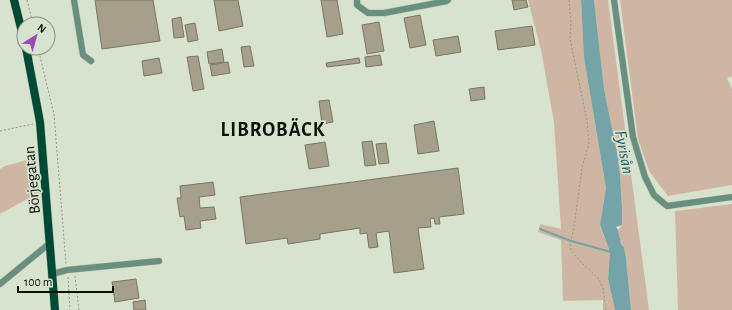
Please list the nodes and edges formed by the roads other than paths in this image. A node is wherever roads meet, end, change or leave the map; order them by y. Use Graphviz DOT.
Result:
graph roads {
  1 [pos="14,0"];
  2 [pos="74,0"];
  3 [pos="357,0"];
  4 [pos="448,0"];
  5 [pos="614,0"];
  6 [pos="18,16"];
  7 [pos="28,56"];
  8 [pos="91,61"];
  9 [pos="732,197"];
  10 [pos="50,243"];
  11 [pos="160,261"];
  12 [pos="52,274"];
  13 [pos="0,284"];
  14 [pos="55,310"];
  1 -- 6 [label="main road"];
  2 -- 8 [label="street"];
  3 -- 4 [label="street"];
  5 -- 9 [label="street"];
  7 -- 10 [label="main road, Börjegatan"];
  10 -- 12 [label="main road, Börjegatan"];
  10 -- 13 [label="street"];
  11 -- 12 [label="street"];
  12 -- 14 [label="main road, Börjegatan"];
}
